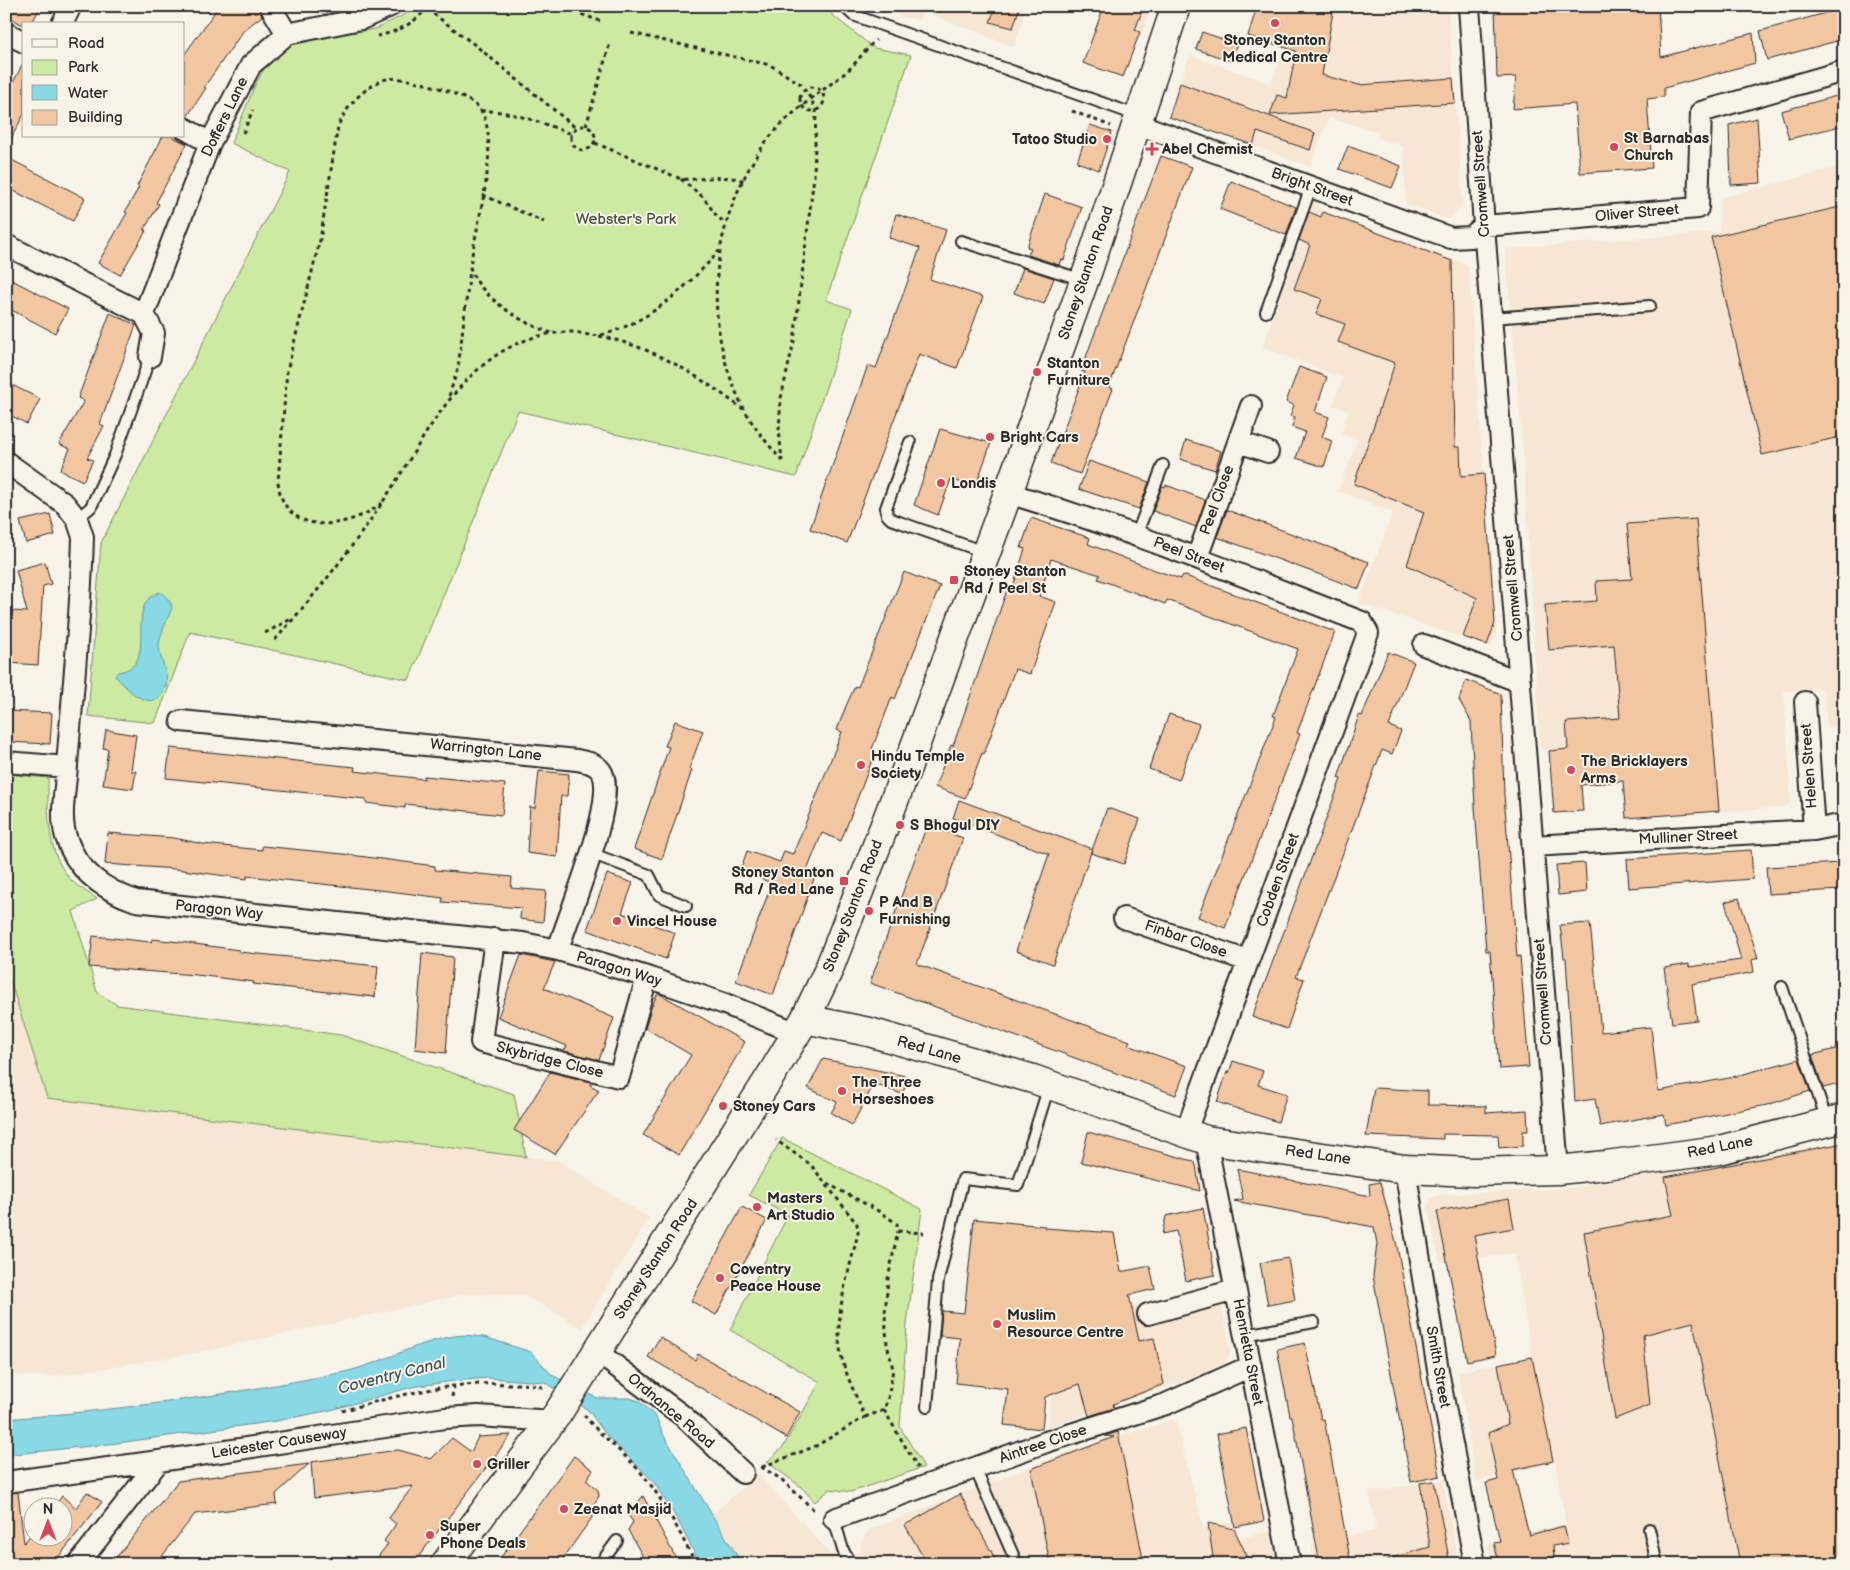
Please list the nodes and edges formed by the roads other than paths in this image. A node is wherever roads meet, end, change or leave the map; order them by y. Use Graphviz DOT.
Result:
graph roads {
  1 [pos="71,6"];
  2 [pos="270,6"];
  3 [pos="390,6"];
  4 [pos="844,6"];
  5 [pos="1176,6"];
  6 [pos="1469,6"];
  7 [pos="63,22"];
  8 [pos="6,33"];
  9 [pos="287,34"];
  10 [pos="22,41"];
  11 [pos="1844,71"];
  12 [pos="1138,125"];
  13 [pos="185,129"];
  14 [pos="210,143"];
  15 [pos="1312,187"];
  16 [pos="1484,226"];
  17 [pos="961,241"];
  18 [pos="6,245"];
  19 [pos="1084,280"];
  20 [pos="1650,306"];
  21 [pos="1266,312"];
  22 [pos="144,314"];
  23 [pos="1491,318"];
  24 [pos="150,357"];
  25 [pos="1251,406"];
  26 [pos="910,442"];
  27 [pos="1238,442"];
  28 [pos="1268,452"];
  29 [pos="6,462"];
  30 [pos="1163,465"];
  31 [pos="1008,493"];
  32 [pos="77,519"];
  33 [pos="1136,536"];
  34 [pos="986,553"];
  35 [pos="1197,558"];
  36 [pos="1366,626"];
  37 [pos="1424,645"];
  38 [pos="1520,682"];
  39 [pos="1805,702"];
  40 [pos="181,721"];
  41 [pos="6,762"];
  42 [pos="67,767"];
  43 [pos="1844,824"];
  44 [pos="1814,830"];
  45 [pos="1532,846"];
  46 [pos="590,853"];
  47 [pos="686,906"];
  48 [pos="1124,918"];
  49 [pos="495,939"];
  50 [pos="558,950"];
  51 [pos="1248,961"];
  52 [pos="647,977"];
  53 [pos="1782,987"];
  54 [pos="801,1026"];
  55 [pos="1050,1086"];
  56 [pos="1836,1120"];
  57 [pos="1195,1137"];
  58 [pos="1405,1169"];
  59 [pos="1558,1170"];
  60 [pos="1236,1290"];
  61 [pos="1148,1314"];
  62 [pos="1314,1322"];
  63 [pos="1245,1335"];
  64 [pos="594,1356"];
  65 [pos="1251,1366"];
  66 [pos="927,1407"];
  67 [pos="560,1408"];
  68 [pos="159,1462"];
  69 [pos="975,1468"];
  70 [pos="743,1473"];
  71 [pos="6,1482"];
  72 [pos="834,1519"];
  73 [pos="1649,1529"];
  74 [pos="617,1541"];
  75 [pos="78,1564"];
  76 [pos="445,1564"];
  77 [pos="600,1564"];
  78 [pos="850,1564"];
  79 [pos="1017,1564"];
  80 [pos="1290,1564"];
  81 [pos="1475,1564"];
  82 [pos="1657,1564"];
  1 -- 7 [label="street"];
  2 -- 9 [label="street"];
  3 -- 9 [label="street, Doffers Lane"];
  4 -- 12 [label="lane"];
  5 -- 12 [label="main road, Stoney Stanton Road"];
  6 -- 16 [label="street, Cromwell Street"];
  8 -- 10 [label="street"];
  9 -- 14 [label="street, Doffers Lane"];
  11 -- 16 [label="street, Oliver Street"];
  12 -- 15 [label="street, Bright Street"];
  12 -- 19 [label="main road, Stoney Stanton Road"];
  13 -- 14 [label="street"];
  14 -- 22 [label="street, Doffers Lane"];
  15 -- 16 [label="street, Bright Street"];
  15 -- 21 [label="lane"];
  16 -- 23 [label="street, Cromwell Street"];
  17 -- 19 [label="lane"];
  18 -- 22 [label="street"];
  19 -- 31 [label="main road, Stoney Stanton Road"];
  20 -- 23 [label="lane"];
  22 -- 24 [label="street"];
  23 -- 38 [label="street, Cromwell Street"];
  24 -- 32 [label="lane"];
  25 -- 27 [label="street, Peel Close"];
  26 -- 34 [label="lane"];
  27 -- 28 [label="street"];
  27 -- 35 [label="street, Peel Close"];
  29 -- 32 [label="street"];
  30 -- 33 [label="lane"];
  31 -- 33 [label="street, Peel Street"];
  31 -- 34 [label="main road, Stoney Stanton Road"];
  32 -- 42 [label="street, Paragon Way"];
  33 -- 35 [label="street, Peel Street"];
  34 -- 54 [label="main road, Stoney Stanton Road"];
  35 -- 36 [label="street, Peel Street"];
  36 -- 51 [label="street, Cobden Street"];
  37 -- 38 [label="street"];
  38 -- 45 [label="street, Cromwell Street"];
  39 -- 44 [label="street, Helen Street"];
  40 -- 46 [label="street, Warrington Lane"];
  41 -- 42 [label="street"];
  42 -- 49 [label="street, Paragon Way"];
  43 -- 44 [label="street, Mulliner Street"];
  44 -- 45 [label="street, Mulliner Street"];
  45 -- 59 [label="street, Cromwell Street"];
  46 -- 47 [label="lane"];
  46 -- 50 [label="street, Warrington Lane"];
  48 -- 51 [label="street, Finbar Close"];
  49 -- 50 [label="street, Paragon Way"];
  49 -- 52 [label="street, Skybridge Close"];
  50 -- 52 [label="street, Paragon Way"];
  51 -- 57 [label="street, Cobden Street"];
  52 -- 54 [label="street, Paragon Way"];
  53 -- 56 [label="lane"];
  54 -- 55 [label="main road, Red Lane"];
  54 -- 64 [label="main road, Stoney Stanton Road"];
  55 -- 57 [label="main road, Red Lane"];
  55 -- 66 [label="lane"];
  56 -- 59 [label="main road, Red Lane"];
  57 -- 58 [label="main road, Red Lane"];
  57 -- 60 [label="street, Henrietta Street"];
  58 -- 59 [label="main road, Red Lane"];
  58 -- 81 [label="street, Smith Street"];
  60 -- 61 [label="street"];
  60 -- 63 [label="street, Henrietta Street"];
  62 -- 63 [label="lane"];
  63 -- 65 [label="street, Henrietta Street"];
  64 -- 67 [label="main road, Stoney Stanton Road, bridge"];
  64 -- 70 [label="street, Ordnance Road"];
  65 -- 69 [label="street, Aintree Close"];
  65 -- 80 [label="street, Henrietta Street"];
  67 -- 68 [label="street, Leicester Causeway"];
  67 -- 76 [label="main road, Stoney Stanton Road"];
  68 -- 71 [label="street, Leicester Causeway"];
  68 -- 75 [label="street"];
  69 -- 72 [label="street, Aintree Close"];
  69 -- 79 [label="lane"];
  72 -- 78 [label="lane"];
  73 -- 82 [label="lane"];
  74 -- 77 [label="lane"];
}
